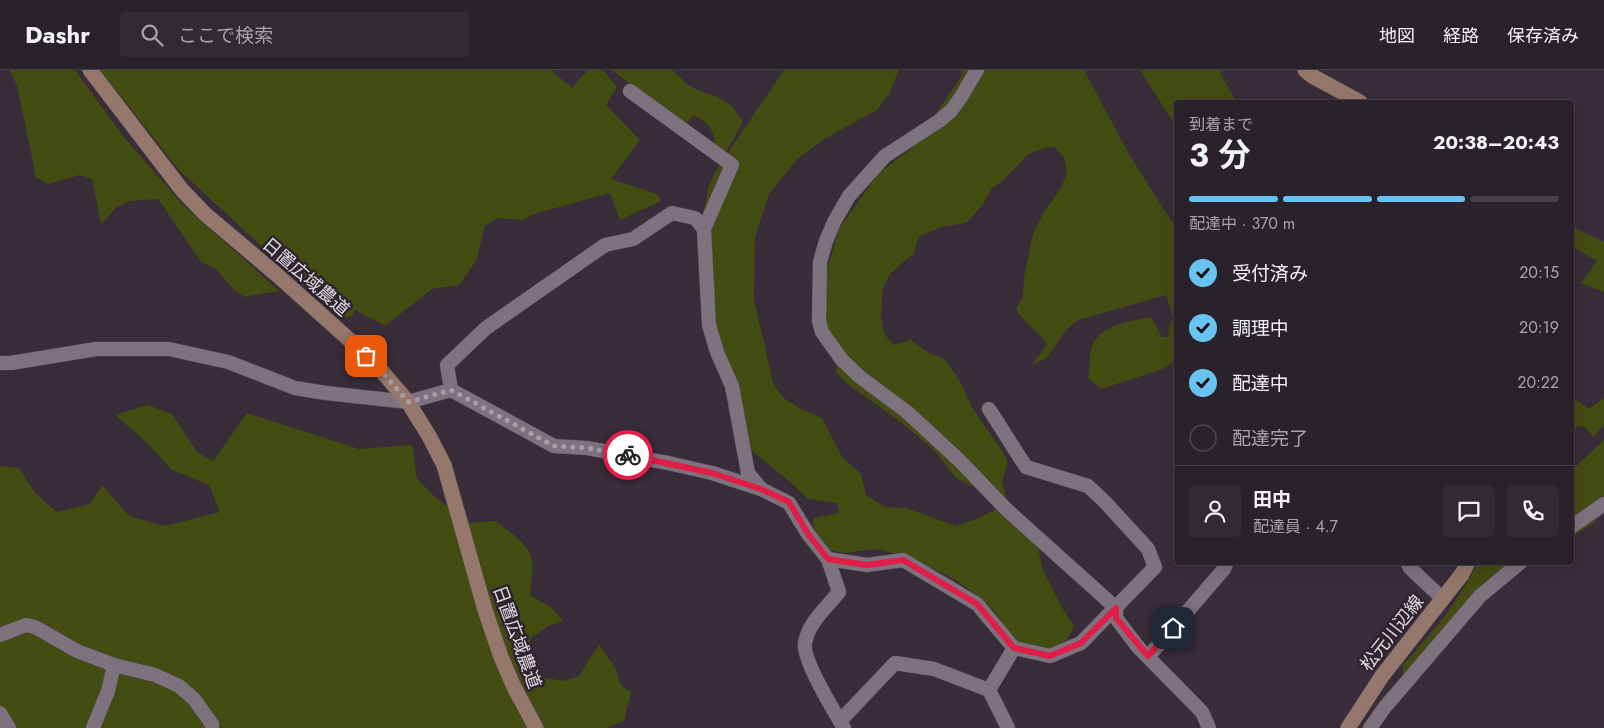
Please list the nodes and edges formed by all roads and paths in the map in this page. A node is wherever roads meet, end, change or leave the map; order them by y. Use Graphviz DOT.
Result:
graph roads {
  1 [pos="90,70"];
  2 [pos="977,70"];
  3 [pos="1305,70"];
  4 [pos="630,91"];
  5 [pos="1356,100"];
  6 [pos="704,229"];
  7 [pos="0,363"];
  8 [pos="451,390"];
  9 [pos="408,402"];
  10 [pos="989,409"];
  11 [pos="761,489"];
  12 [pos="1604,504"];
  13 [pos="1574,525"];
  14 [pos="828,559"];
  15 [pos="1226,565"];
  16 [pos="1408,565"];
  17 [pos="1466,565"];
  18 [pos="1517,565"];
  19 [pos="1443,599"];
  20 [pos="1116,608"];
  21 [pos="0,635"];
  22 [pos="1014,648"];
  23 [pos="1148,656"];
  24 [pos="114,665"];
  25 [pos="988,690"];
  26 [pos="0,713"];
  27 [pos="842,725"];
  28 [pos="10,728"];
  29 [pos="93,728"];
  30 [pos="212,728"];
  31 [pos="536,728"];
  32 [pos="1008,728"];
  33 [pos="1209,728"];
  34 [pos="1348,728"];
  35 [pos="1370,728"];
  1 -- 9 [label="street, 日置広域農道"];
  2 -- 20 [label="street"];
  3 -- 5 [label="street"];
  4 -- 6 [label="street"];
  6 -- 8 [label="street"];
  6 -- 11 [label="street"];
  7 -- 9 [label="street"];
  8 -- 9 [label="street"];
  8 -- 11 [label="street"];
  9 -- 31 [label="street, 日置広域農道"];
  10 -- 20 [label="street"];
  11 -- 14 [label="street"];
  12 -- 13 [label="street"];
  14 -- 22 [label="street"];
  14 -- 27 [label="street"];
  15 -- 23 [label="street"];
  16 -- 19 [label="street"];
  17 -- 19 [label="street, 松元川辺線"];
  18 -- 35 [label="street"];
  19 -- 34 [label="street, 松元川辺線"];
  20 -- 22 [label="street"];
  20 -- 23 [label="street"];
  21 -- 24 [label="street"];
  22 -- 25 [label="street"];
  23 -- 33 [label="street"];
  24 -- 29 [label="street"];
  24 -- 30 [label="street"];
  25 -- 27 [label="street"];
  25 -- 32 [label="street"];
  26 -- 28 [label="street"];
}
